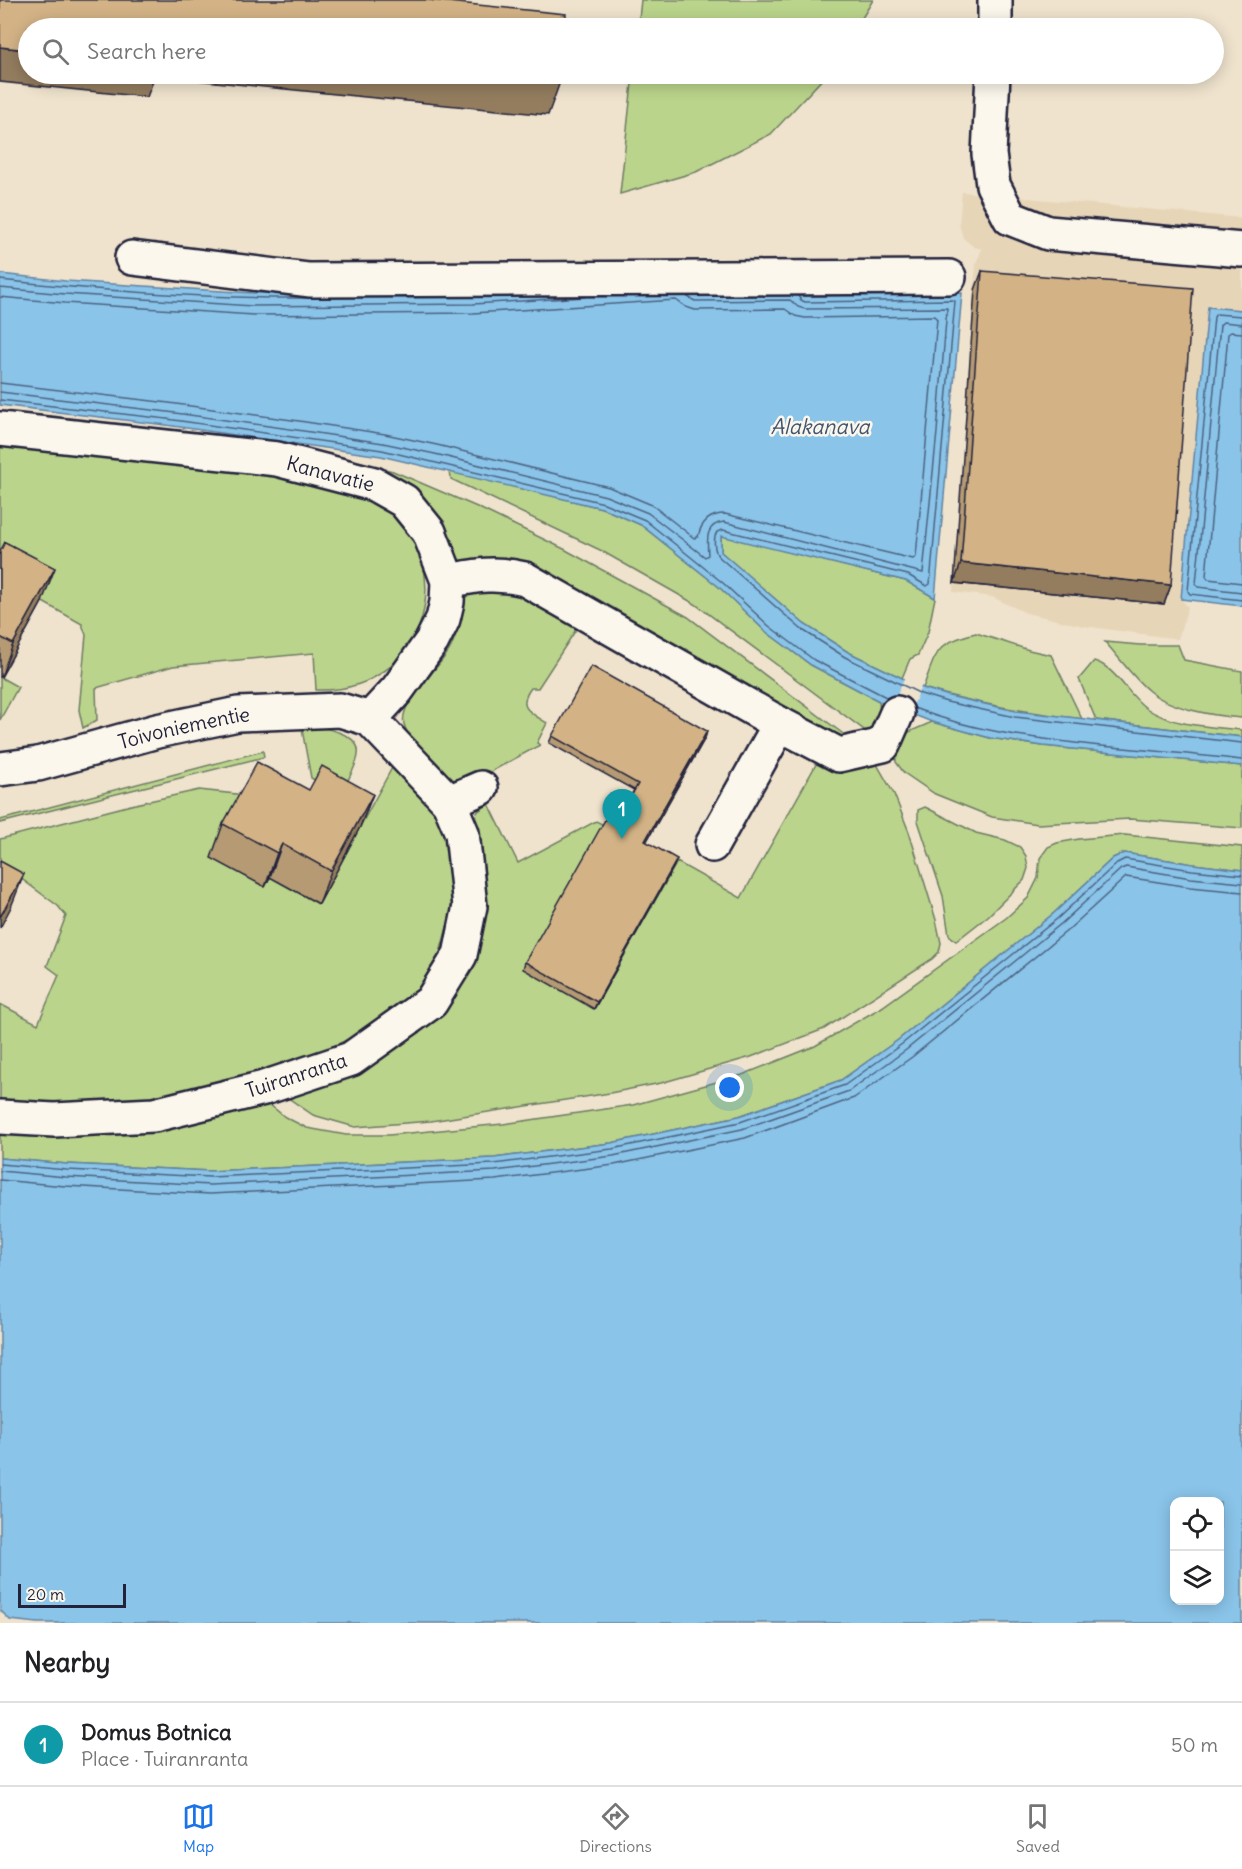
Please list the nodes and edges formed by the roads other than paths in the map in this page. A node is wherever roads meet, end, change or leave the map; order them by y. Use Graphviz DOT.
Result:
graph roads {
  1 [pos="995,0"];
  2 [pos="994,18"];
  3 [pos="992,84"];
  4 [pos="1242,250"];
  5 [pos="132,258"];
  6 [pos="949,277"];
  7 [pos="0,429"];
  8 [pos="448,581"];
  9 [pos="897,713"];
  10 [pos="370,719"];
  11 [pos="780,724"];
  12 [pos="0,769"];
  13 [pos="481,788"];
  14 [pos="449,802"];
  15 [pos="712,845"];
  16 [pos="0,1117"];
  1 -- 2 [label="street"];
  3 -- 4 [label="street"];
  5 -- 6 [label="street"];
  7 -- 8 [label="street, Kanavatie"];
  8 -- 10 [label="street, Kanavatie"];
  8 -- 11 [label="street"];
  9 -- 11 [label="street"];
  10 -- 12 [label="street, Toivoniementie"];
  10 -- 14 [label="street, Tuiranranta"];
  11 -- 15 [label="street"];
  13 -- 14 [label="street"];
  14 -- 16 [label="street, Tuiranranta"];
}
